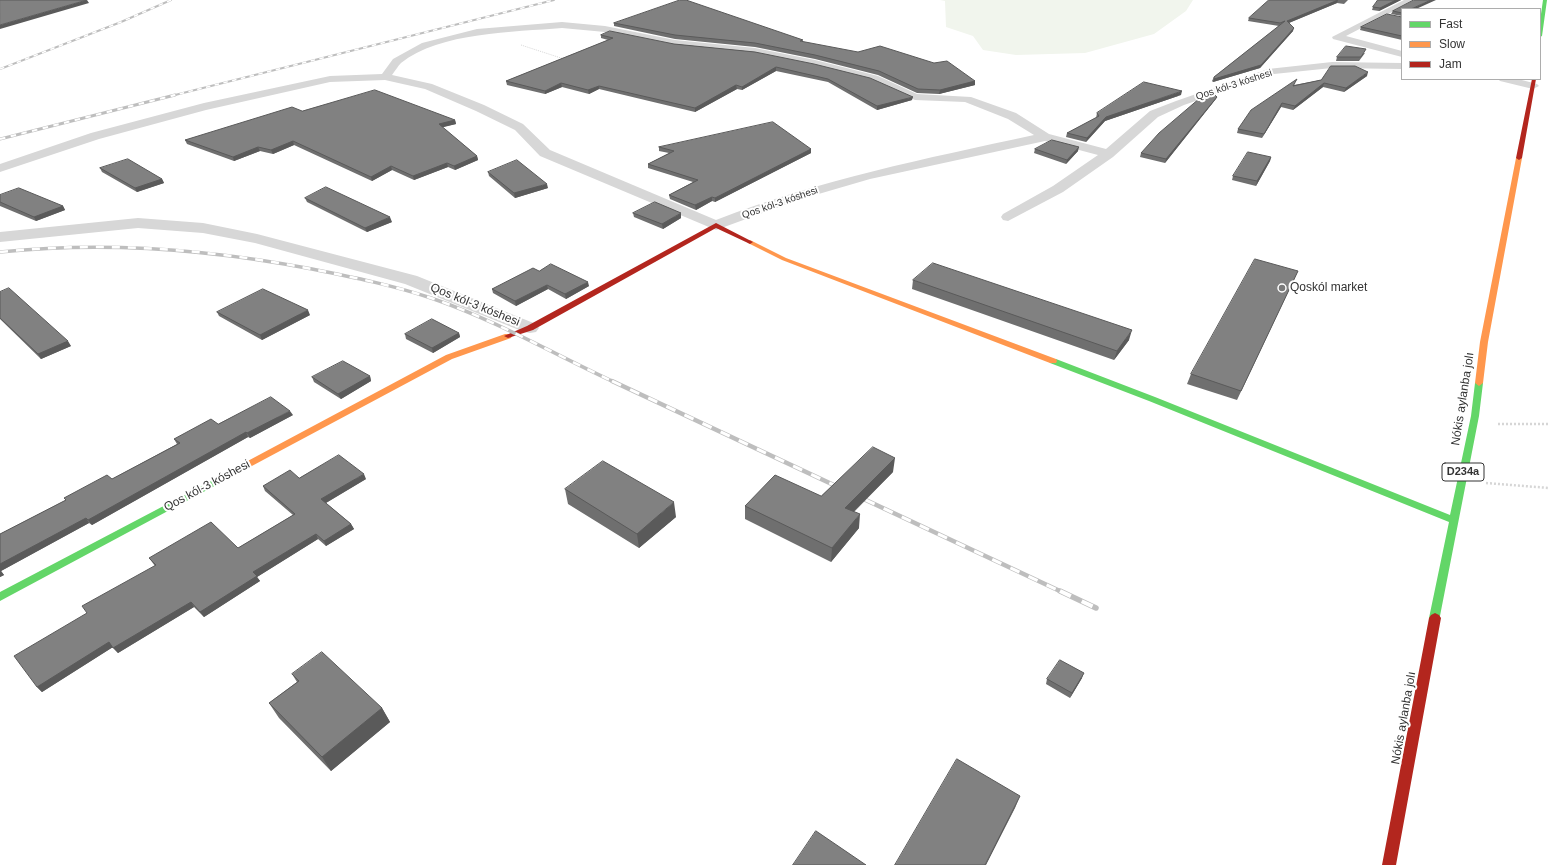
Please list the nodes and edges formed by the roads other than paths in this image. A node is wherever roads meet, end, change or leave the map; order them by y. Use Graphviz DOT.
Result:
graph roads {
  1 [pos="1411,0"];
  2 [pos="1545,0"];
  3 [pos="1541,29"];
  4 [pos="1401,54"];
  5 [pos="1401,66"];
  6 [pos="385,77"];
  7 [pos="1514,80"];
  8 [pos="1533,82"];
  9 [pos="1044,137"];
  10 [pos="1108,154"];
  11 [pos="0,168"];
  12 [pos="1008,217"];
  13 [pos="716,225"];
  14 [pos="0,237"];
  15 [pos="530,328"];
  16 [pos="1453,520"];
  17 [pos="0,596"];
  18 [pos="1389,865"];
  1 -- 4 [label="street"];
  2 -- 3 [label="main road"];
  5 -- 10 [label="street, Qos kól-3 kóshesi"];
  6 -- 9 [label="street, Qos kól-3 kóshesi"];
  6 -- 11 [label="street"];
  6 -- 13 [label="street"];
  7 -- 8 [label="street"];
  8 -- 16 [label="main road, Nókis aylanba jolı / D234a"];
  9 -- 10 [label="street, Qos kól-3 kóshesi"];
  9 -- 13 [label="street, Qos kól-3 kóshesi"];
  10 -- 12 [label="street, Qos kól-3 kóshesi"];
  13 -- 15 [label="main road"];
  13 -- 16 [label="main road"];
  14 -- 15 [label="street, Qos kól-3 kóshesi"];
  15 -- 17 [label="main road, Qos kól-3 kóshesi"];
  16 -- 18 [label="main road, Nókis aylanba jolı / D234a"];
}
